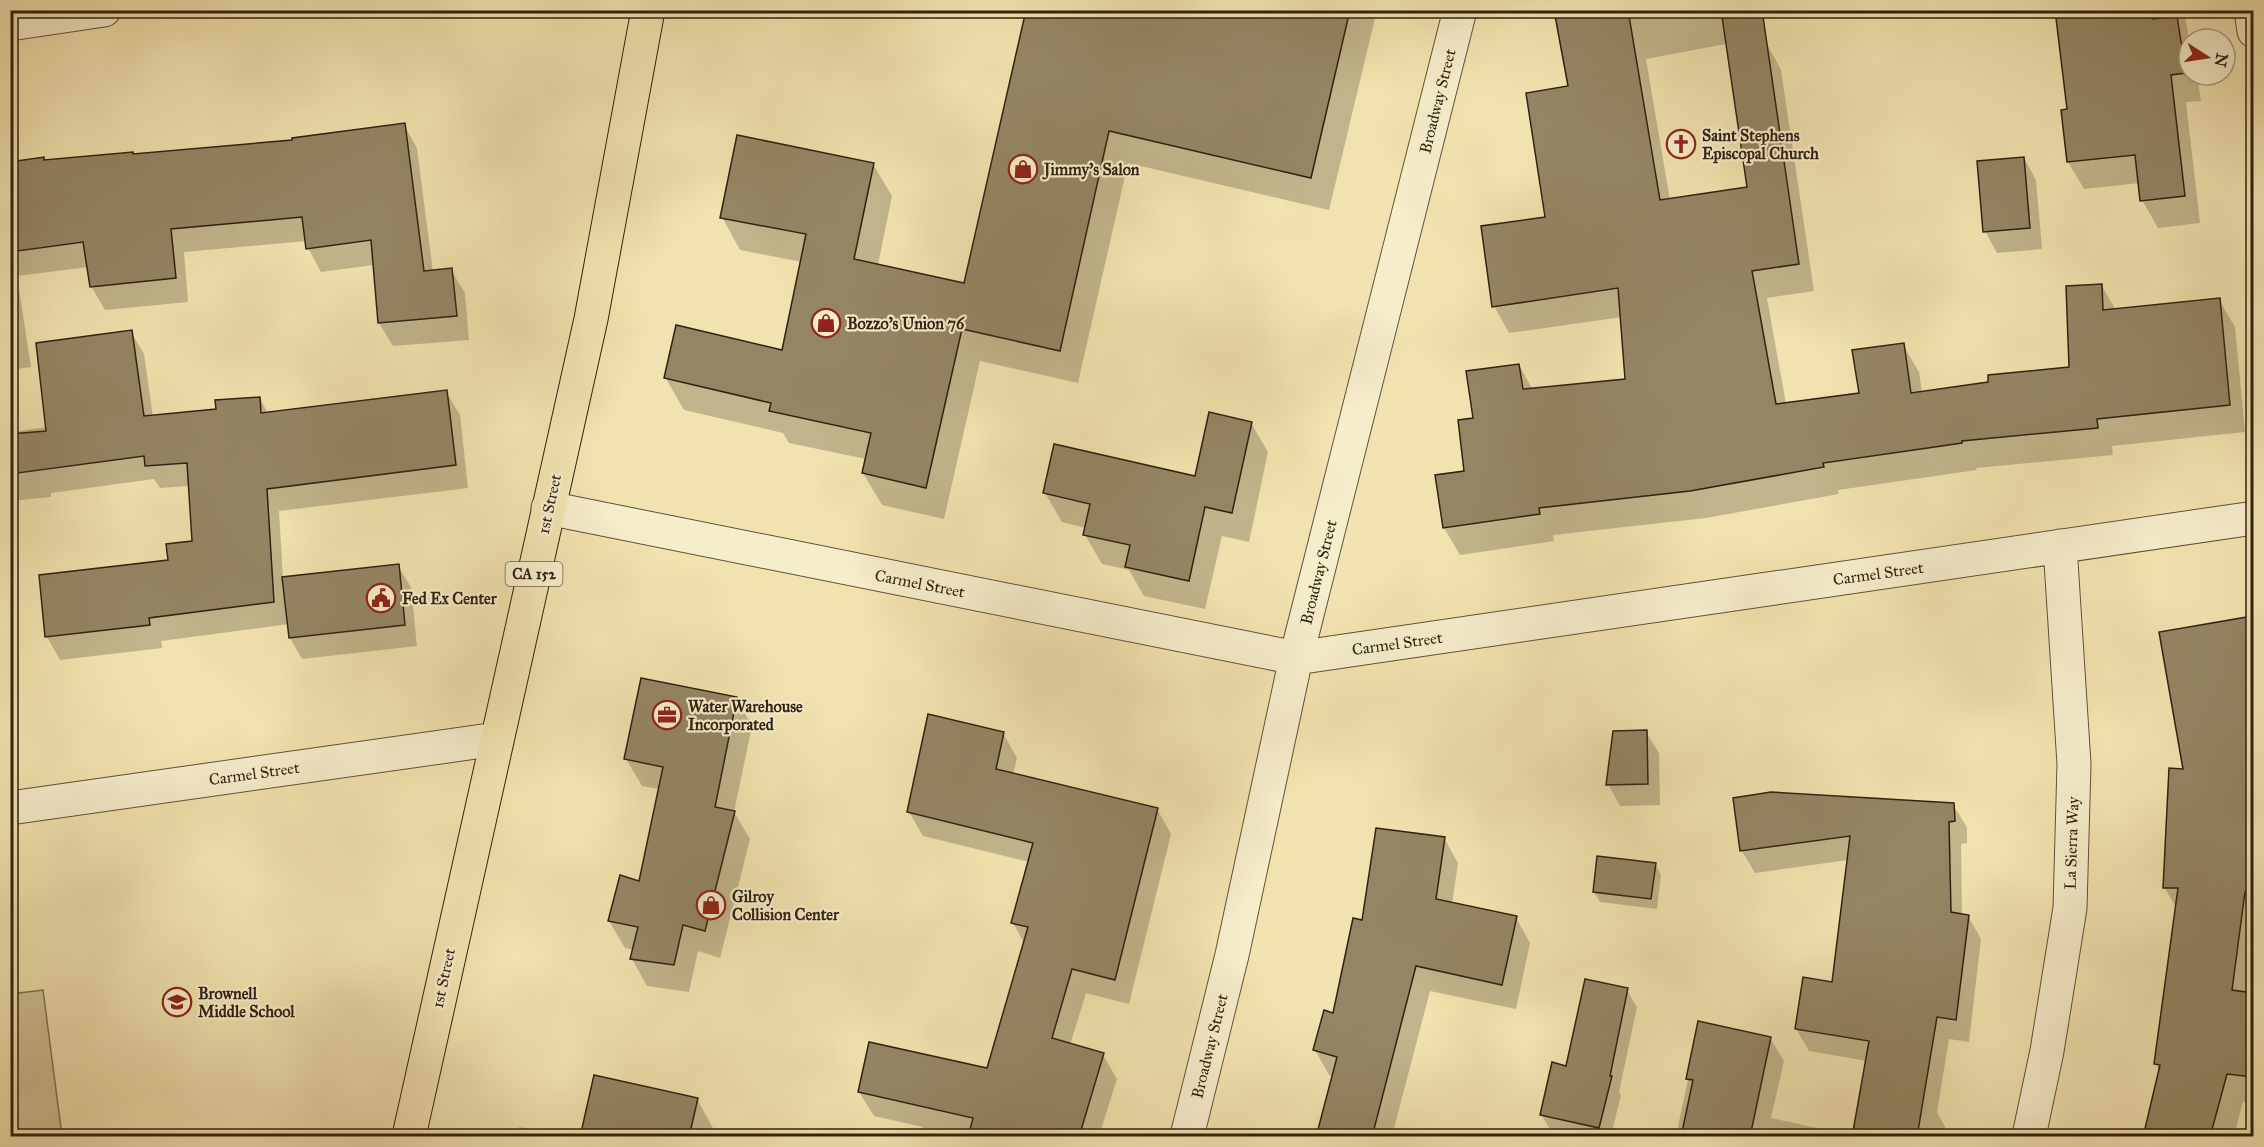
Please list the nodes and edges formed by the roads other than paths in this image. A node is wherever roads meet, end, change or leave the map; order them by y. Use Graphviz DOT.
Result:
graph roads {
  1 [pos="104,10"];
  2 [pos="648,10"];
  3 [pos="1460,10"];
  4 [pos="2251,10"];
  5 [pos="10,24"];
  6 [pos="2253,31"];
  7 [pos="548,508"];
  8 [pos="2253,518"];
  9 [pos="2060,546"];
  10 [pos="1296,658"];
  11 [pos="497,739"];
  12 [pos="10,808"];
  13 [pos="409,1137"];
  14 [pos="1187,1137"];
  15 [pos="2029,1137"];
  1 -- 5 [label="street"];
  2 -- 7 [label="main road, 1st Street / CA 152"];
  3 -- 10 [label="street, Broadway Street"];
  4 -- 6 [label="street"];
  7 -- 10 [label="street, Carmel Street"];
  7 -- 11 [label="main road, 1st Street / CA 152"];
  8 -- 9 [label="street, Carmel Street"];
  9 -- 10 [label="street, Carmel Street"];
  9 -- 15 [label="street, La Sierra Way"];
  10 -- 14 [label="street, Broadway Street"];
  11 -- 12 [label="street, Carmel Street"];
  11 -- 13 [label="main road, 1st Street / CA 152"];
}
